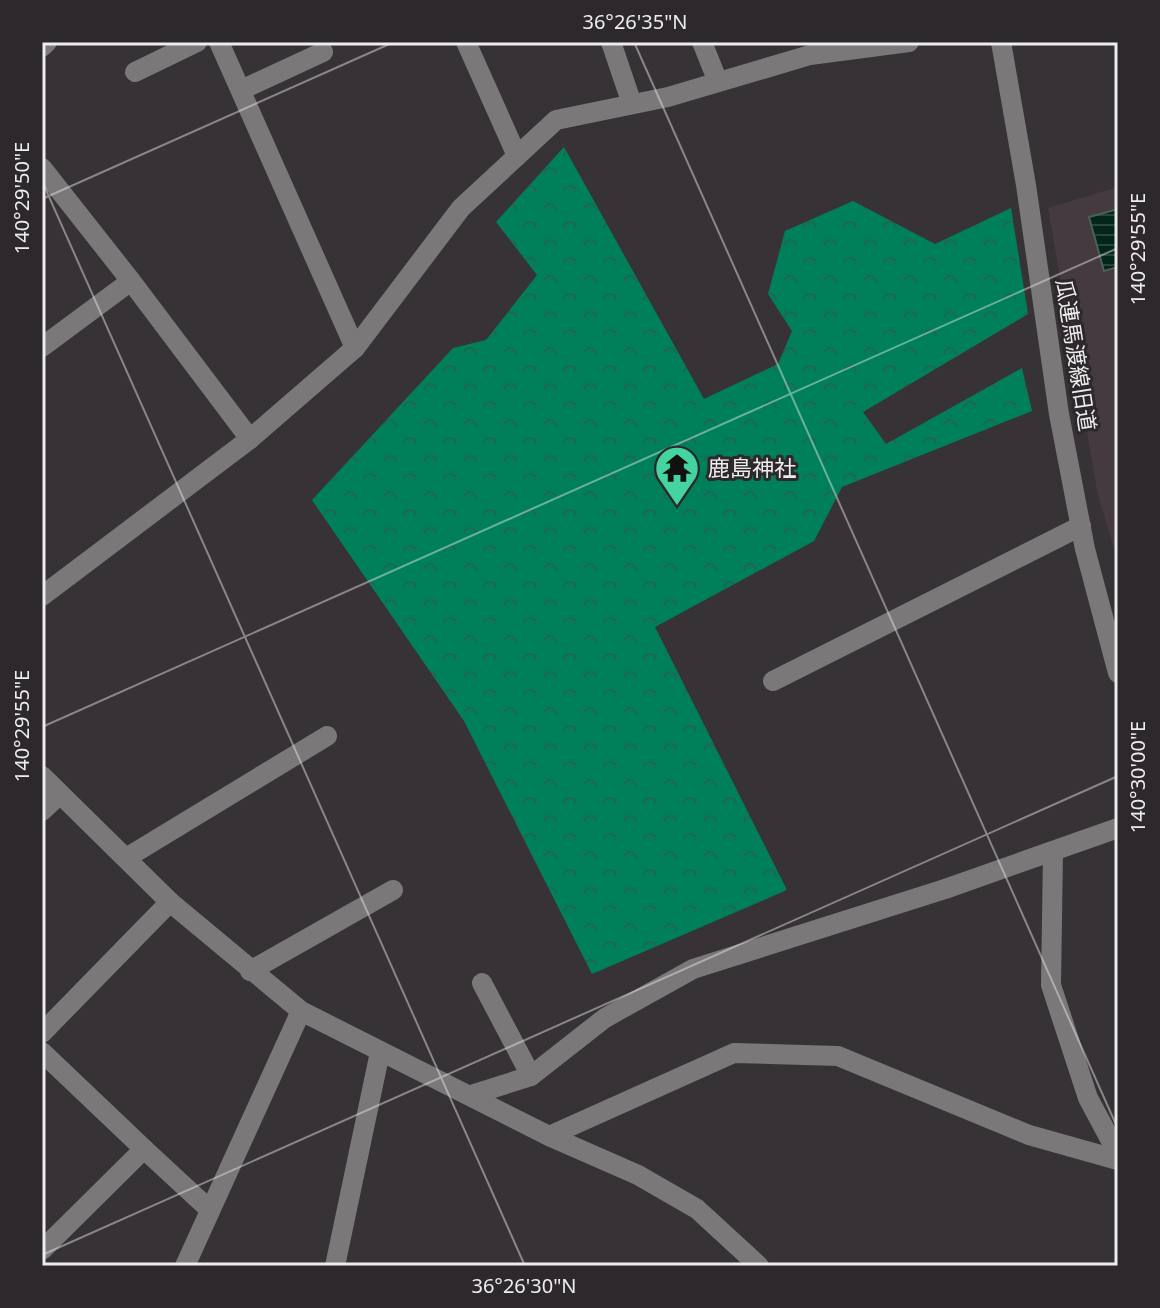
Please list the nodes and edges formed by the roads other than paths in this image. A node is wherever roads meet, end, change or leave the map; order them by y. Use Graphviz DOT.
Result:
graph roads {
  1 [pos="47,42"];
  2 [pos="197,42"];
  3 [pos="219,42"];
  4 [pos="466,42"];
  5 [pos="611,42"];
  6 [pos="702,42"];
  7 [pos="909,42"];
  8 [pos="1001,42"];
  9 [pos="42,47"];
  10 [pos="323,52"];
  11 [pos="135,72"];
  12 [pos="718,82"];
  13 [pos="241,90"];
  14 [pos="632,104"];
  15 [pos="517,156"];
  16 [pos="42,168"];
  17 [pos="131,281"];
  18 [pos="42,347"];
  19 [pos="355,348"];
  20 [pos="250,439"];
  21 [pos="1081,526"];
  22 [pos="42,596"];
  23 [pos="1118,673"];
  24 [pos="773,681"];
  25 [pos="327,736"];
  26 [pos="42,776"];
  27 [pos="60,794"];
  28 [pos="42,811"];
  29 [pos="1118,828"];
  30 [pos="1053,852"];
  31 [pos="126,858"];
  32 [pos="393,890"];
  33 [pos="170,902"];
  34 [pos="250,971"];
  35 [pos="482,983"];
  36 [pos="301,1011"];
  37 [pos="42,1033"];
  38 [pos="42,1052"];
  39 [pos="380,1052"];
  40 [pos="531,1076"];
  41 [pos="471,1095"];
  42 [pos="549,1136"];
  43 [pos="144,1149"];
  44 [pos="1118,1157"];
  45 [pos="210,1210"];
  46 [pos="42,1250"];
  47 [pos="185,1266"];
  48 [pos="335,1266"];
  49 [pos="759,1266"];
  1 -- 9 [label="street"];
  2 -- 11 [label="street"];
  3 -- 13 [label="street"];
  4 -- 15 [label="street"];
  5 -- 14 [label="street"];
  6 -- 12 [label="street"];
  7 -- 12 [label="street"];
  8 -- 21 [label="street, 瓜連馬渡線旧道"];
  10 -- 13 [label="street"];
  12 -- 14 [label="street"];
  13 -- 19 [label="street"];
  14 -- 15 [label="street"];
  15 -- 19 [label="street"];
  16 -- 17 [label="street"];
  17 -- 18 [label="street"];
  17 -- 20 [label="street"];
  19 -- 20 [label="street"];
  20 -- 22 [label="street"];
  21 -- 23 [label="street, 瓜連馬渡線旧道"];
  21 -- 24 [label="street"];
  25 -- 31 [label="street"];
  26 -- 27 [label="street"];
  27 -- 28 [label="street"];
  27 -- 31 [label="street"];
  29 -- 30 [label="street"];
  30 -- 40 [label="street"];
  30 -- 44 [label="street"];
  31 -- 33 [label="street"];
  32 -- 34 [label="street"];
  33 -- 34 [label="street"];
  33 -- 37 [label="street"];
  34 -- 36 [label="street"];
  35 -- 40 [label="street"];
  36 -- 39 [label="street"];
  36 -- 45 [label="street"];
  38 -- 43 [label="street"];
  39 -- 41 [label="street"];
  39 -- 48 [label="street"];
  40 -- 41 [label="street"];
  41 -- 42 [label="street"];
  42 -- 44 [label="street"];
  42 -- 49 [label="street"];
  43 -- 45 [label="street"];
  43 -- 46 [label="street"];
  45 -- 47 [label="street"];
}
